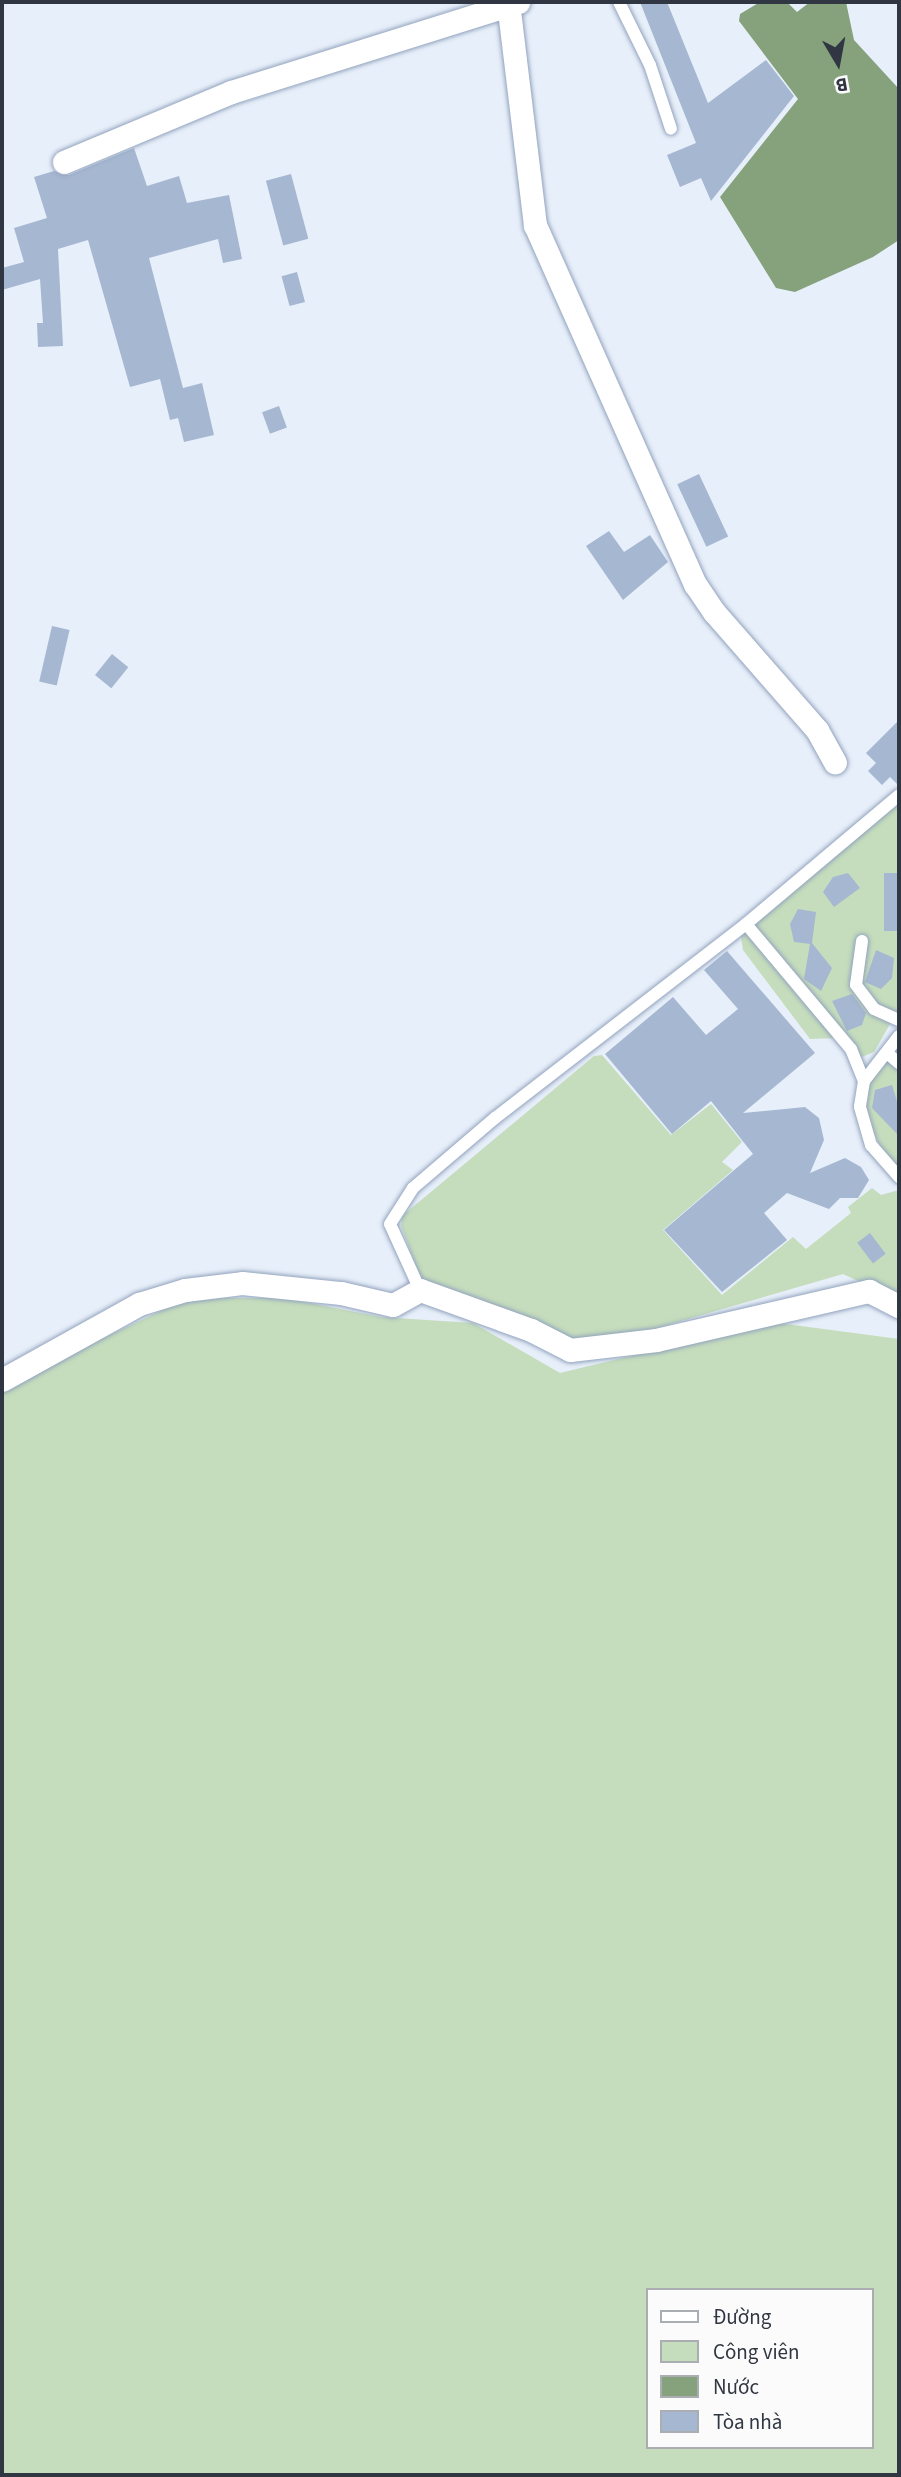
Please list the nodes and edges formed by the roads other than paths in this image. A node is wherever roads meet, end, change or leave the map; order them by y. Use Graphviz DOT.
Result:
graph roads {
  1 [pos="620,2"];
  2 [pos="511,4"];
  3 [pos="671,129"];
  4 [pos="64,162"];
  5 [pos="835,762"];
  6 [pos="899,795"];
  7 [pos="746,924"];
  8 [pos="862,941"];
  9 [pos="899,1020"];
  10 [pos="899,1036"];
  11 [pos="887,1053"];
  12 [pos="899,1063"];
  13 [pos="864,1081"];
  14 [pos="899,1177"];
  15 [pos="420,1290"];
  16 [pos="899,1306"];
  17 [pos="2,1380"];
  1 -- 3 [label="lane"];
  2 -- 4 [label="street"];
  2 -- 5 [label="street"];
  6 -- 7 [label="lane"];
  7 -- 13 [label="lane"];
  7 -- 15 [label="lane"];
  8 -- 9 [label="lane"];
  10 -- 11 [label="lane"];
  11 -- 12 [label="lane"];
  11 -- 13 [label="lane"];
  13 -- 14 [label="lane"];
  15 -- 16 [label="street"];
  15 -- 17 [label="street"];
}
